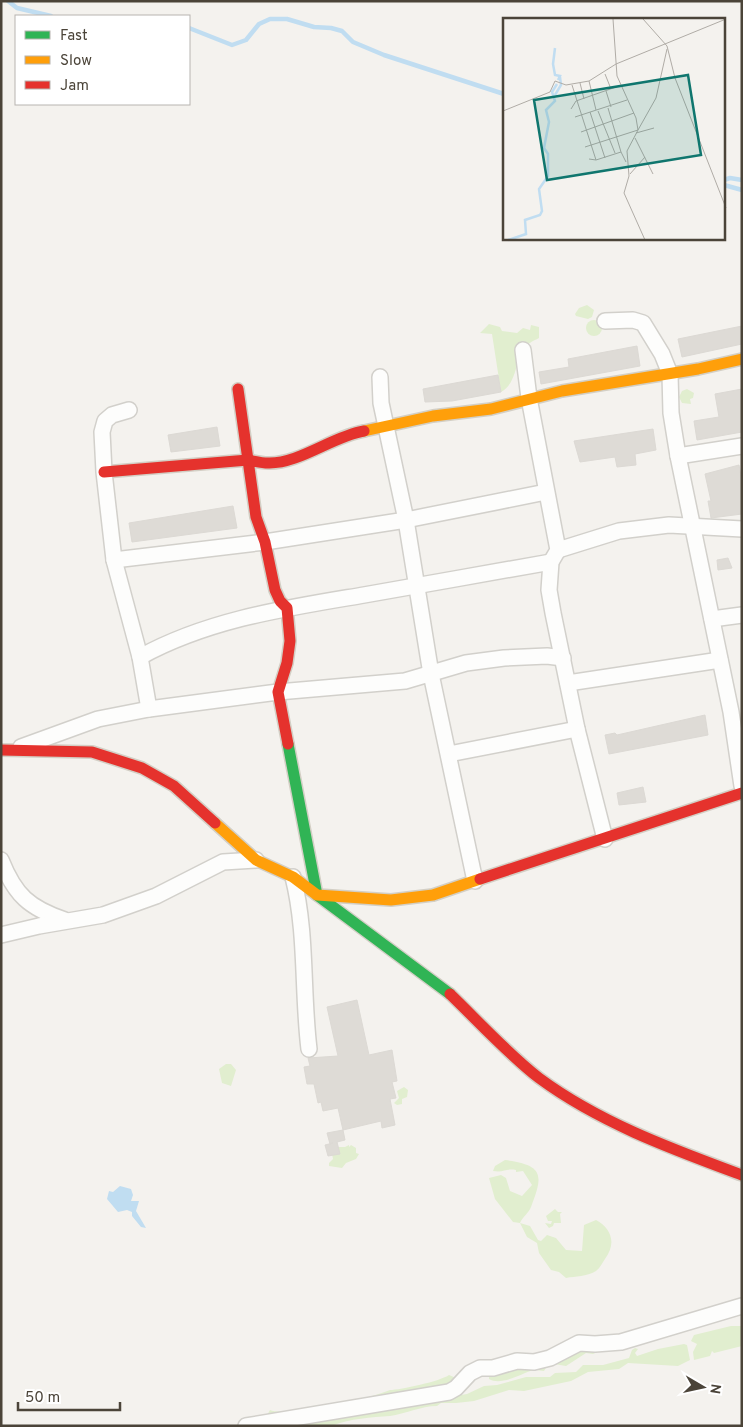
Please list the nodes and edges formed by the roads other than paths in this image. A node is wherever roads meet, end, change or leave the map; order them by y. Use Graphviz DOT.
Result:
graph roads {
  1 [pos="605,321"];
  2 [pos="523,350"];
  3 [pos="742,359"];
  4 [pos="670,374"];
  5 [pos="380,377"];
  6 [pos="238,389"];
  7 [pos="529,398"];
  8 [pos="129,410"];
  9 [pos="388,428"];
  10 [pos="742,446"];
  11 [pos="678,456"];
  12 [pos="248,460"];
  13 [pos="104,472"];
  14 [pos="546,492"];
  15 [pos="406,520"];
  16 [pos="693,528"];
  17 [pos="742,529"];
  18 [pos="265,542"];
  19 [pos="554,556"];
  20 [pos="114,560"];
  21 [pos="416,586"];
  22 [pos="287,608"];
  23 [pos="742,614"];
  24 [pos="712,619"];
  25 [pos="140,657"];
  26 [pos="563,658"];
  27 [pos="720,660"];
  28 [pos="431,674"];
  29 [pos="568,683"];
  30 [pos="278,692"];
  31 [pos="148,709"];
  32 [pos="736,712"];
  33 [pos="577,729"];
  34 [pos="8,749"];
  35 [pos="449,754"];
  36 [pos="742,786"];
  37 [pos="742,793"];
  38 [pos="605,839"];
  39 [pos="1,860"];
  40 [pos="256,860"];
  41 [pos="293,877"];
  42 [pos="475,881"];
  43 [pos="317,895"];
  44 [pos="69,921"];
  45 [pos="1,935"];
  46 [pos="309,1049"];
  47 [pos="742,1175"];
  48 [pos="742,1306"];
  49 [pos="246,1426"];
  1 -- 4 [label="street"];
  2 -- 7 [label="street"];
  3 -- 4 [label="street"];
  4 -- 7 [label="street"];
  4 -- 11 [label="street"];
  5 -- 9 [label="street"];
  6 -- 12 [label="street"];
  7 -- 9 [label="street"];
  7 -- 14 [label="street"];
  8 -- 13 [label="street"];
  9 -- 12 [label="street"];
  9 -- 15 [label="street"];
  10 -- 11 [label="street"];
  11 -- 16 [label="street"];
  12 -- 13 [label="street"];
  12 -- 18 [label="street"];
  13 -- 20 [label="street"];
  14 -- 15 [label="street"];
  14 -- 19 [label="street"];
  15 -- 18 [label="street"];
  15 -- 21 [label="street"];
  16 -- 17 [label="street"];
  16 -- 19 [label="street"];
  16 -- 24 [label="street"];
  18 -- 20 [label="street"];
  18 -- 22 [label="street"];
  19 -- 21 [label="street"];
  19 -- 26 [label="street"];
  20 -- 25 [label="street"];
  21 -- 22 [label="street"];
  21 -- 28 [label="street"];
  22 -- 25 [label="street"];
  22 -- 30 [label="street"];
  23 -- 24 [label="street"];
  24 -- 27 [label="street"];
  25 -- 31 [label="street"];
  26 -- 28 [label="street"];
  26 -- 29 [label="street"];
  27 -- 29 [label="street"];
  27 -- 32 [label="street"];
  28 -- 30 [label="street"];
  28 -- 35 [label="street"];
  29 -- 33 [label="street"];
  30 -- 31 [label="street"];
  30 -- 43 [label="street"];
  31 -- 34 [label="street"];
  32 -- 36 [label="street"];
  33 -- 35 [label="street"];
  33 -- 38 [label="street"];
  34 -- 40 [label="street"];
  35 -- 42 [label="street"];
  37 -- 38 [label="street"];
  38 -- 42 [label="street"];
  39 -- 44 [label="street"];
  40 -- 41 [label="street"];
  40 -- 44 [label="street"];
  41 -- 43 [label="street"];
  41 -- 46 [label="street"];
  42 -- 43 [label="street"];
  43 -- 47 [label="street"];
  44 -- 45 [label="street"];
  48 -- 49 [label="street"];
}
